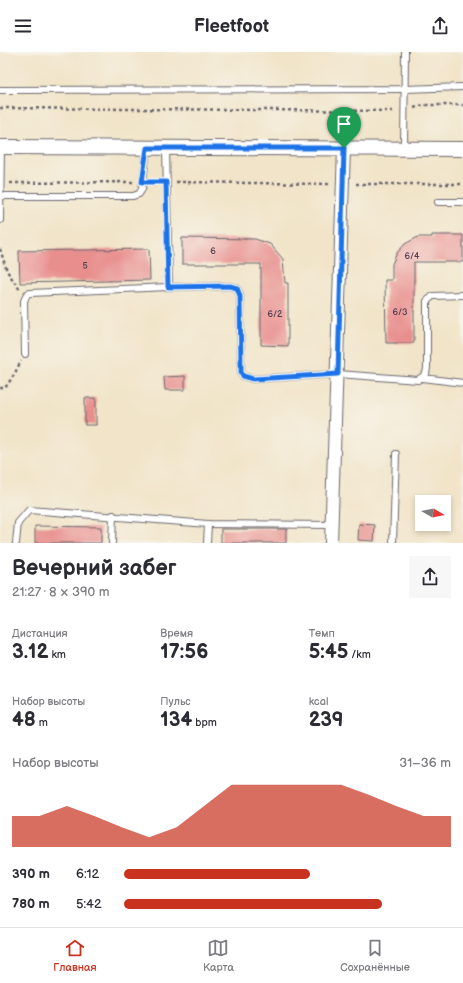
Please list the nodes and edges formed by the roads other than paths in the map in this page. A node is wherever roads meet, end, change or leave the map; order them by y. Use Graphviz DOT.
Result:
graph roads {
  1 [pos="405,52"];
  2 [pos="463,87"];
  3 [pos="405,89"];
  4 [pos="0,90"];
  5 [pos="0,147"];
  6 [pos="147,148"];
  7 [pos="166,148"];
  8 [pos="344,148"];
  9 [pos="404,149"];
  10 [pos="463,149"];
  11 [pos="1,183"];
  12 [pos="0,196"];
  13 [pos="438,202"];
  14 [pos="463,202"];
  15 [pos="0,220"];
  16 [pos="168,287"];
  17 [pos="463,295"];
  18 [pos="25,354"];
  19 [pos="338,374"];
  20 [pos="423,378"];
  21 [pos="463,383"];
  22 [pos="396,454"];
  23 [pos="112,515"];
  24 [pos="208,524"];
  25 [pos="331,525"];
  26 [pos="16,543"];
  27 [pos="112,543"];
  28 [pos="208,543"];
  29 [pos="331,543"];
  30 [pos="393,543"];
  1 -- 3 [label="lane"];
  2 -- 3 [label="lane"];
  3 -- 4 [label="lane"];
  3 -- 9 [label="lane"];
  5 -- 6 [label="street"];
  5 -- 11 [label="lane"];
  6 -- 7 [label="street"];
  6 -- 12 [label="lane"];
  7 -- 8 [label="street"];
  7 -- 16 [label="lane"];
  8 -- 9 [label="street"];
  8 -- 19 [label="street"];
  9 -- 10 [label="street"];
  11 -- 12 [label="lane"];
  12 -- 15 [label="lane"];
  13 -- 14 [label="lane"];
  16 -- 18 [label="lane"];
  16 -- 19 [label="lane"];
  17 -- 20 [label="lane"];
  19 -- 20 [label="lane"];
  19 -- 25 [label="street"];
  20 -- 21 [label="lane"];
  22 -- 30 [label="lane"];
  23 -- 24 [label="lane"];
  23 -- 26 [label="lane"];
  23 -- 27 [label="lane"];
  24 -- 25 [label="lane"];
  24 -- 28 [label="lane"];
  25 -- 29 [label="street"];
}
